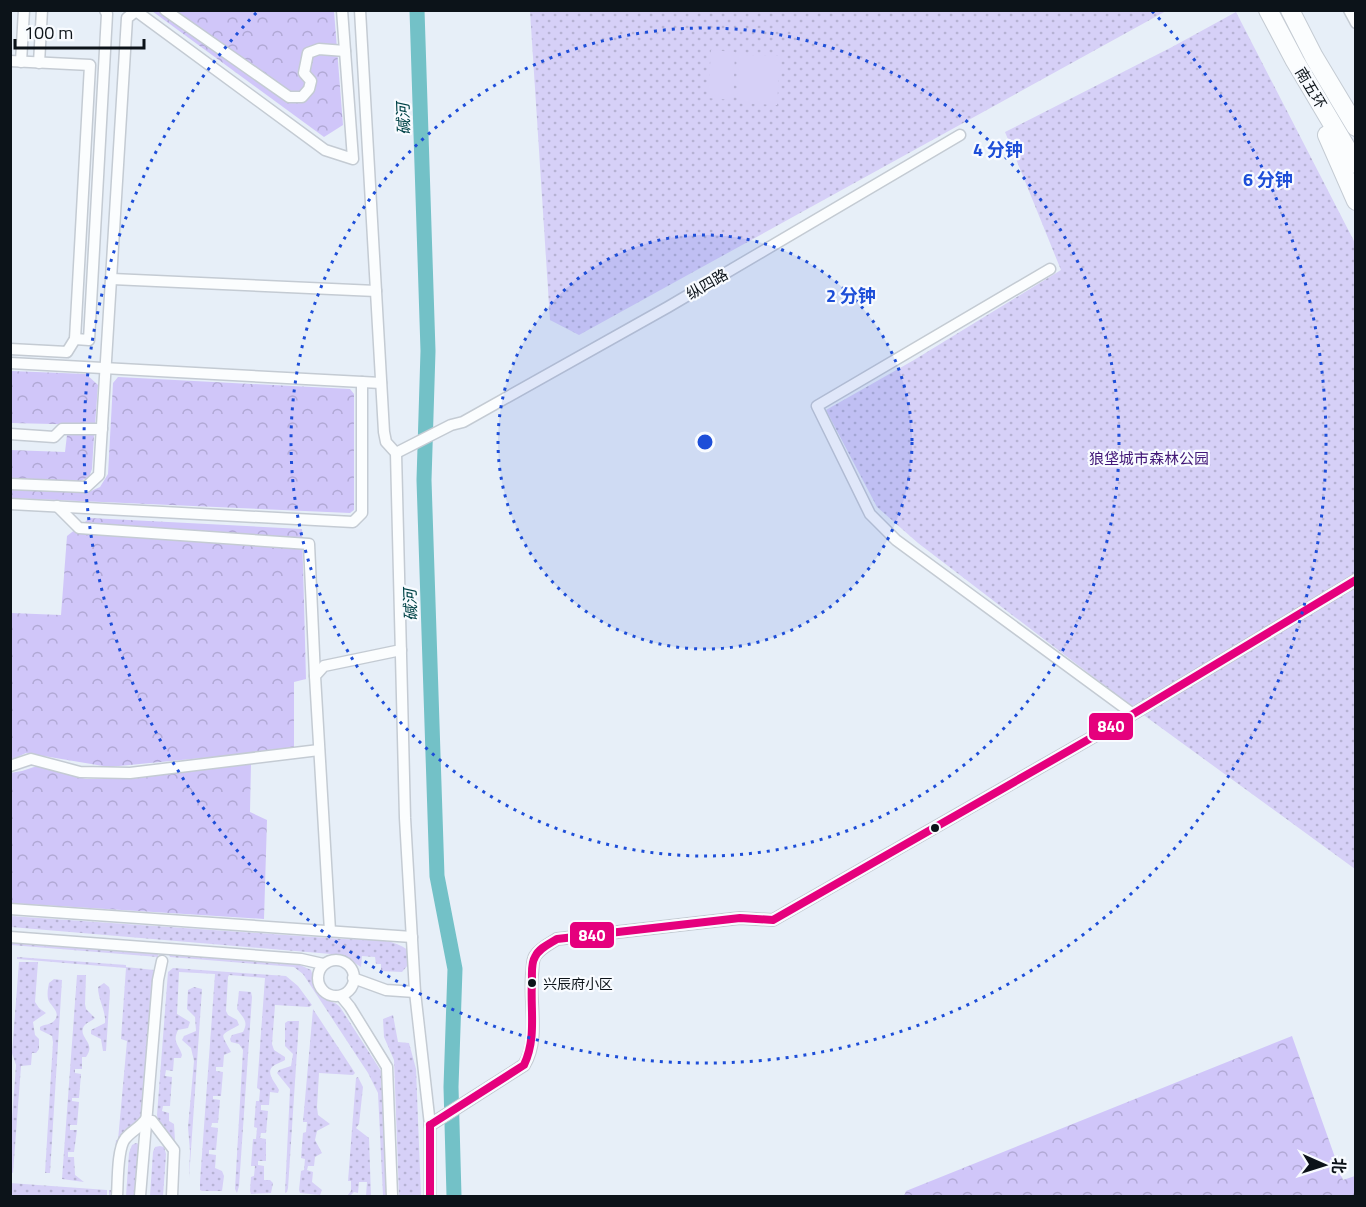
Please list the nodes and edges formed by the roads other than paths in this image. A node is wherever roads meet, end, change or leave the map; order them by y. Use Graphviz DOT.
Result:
graph roads {
  1 [pos="24,10"];
  2 [pos="42,10"];
  3 [pos="105,10"];
  4 [pos="165,10"];
  5 [pos="342,10"];
  6 [pos="360,10"];
  7 [pos="1268,10"];
  8 [pos="1290,10"];
  9 [pos="1349,10"];
  10 [pos="135,12"];
  11 [pos="1356,23"];
  12 [pos="345,51"];
  13 [pos="1314,57"];
  14 [pos="16,61"];
  15 [pos="1295,62"];
  16 [pos="39,63"];
  17 [pos="1356,109"];
  18 [pos="1356,127"];
  19 [pos="960,135"];
  20 [pos="1356,164"];
  21 [pos="1356,201"];
  22 [pos="1050,269"];
  23 [pos="112,279"];
  24 [pos="376,291"];
  25 [pos="75,339"];
  26 [pos="10,349"];
  27 [pos="10,363"];
  28 [pos="106,368"];
  29 [pos="362,382"];
  30 [pos="381,383"];
  31 [pos="102,429"];
  32 [pos="10,434"];
  33 [pos="396,453"];
  34 [pos="10,484"];
  35 [pos="10,504"];
  36 [pos="57,506"];
  37 [pos="1356,580"];
  38 [pos="401,650"];
  39 [pos="315,676"];
  40 [pos="1133,714"];
  41 [pos="319,750"];
  42 [pos="10,766"];
  43 [pos="10,909"];
  44 [pos="330,932"];
  45 [pos="10,937"];
  46 [pos="412,937"];
  47 [pos="323,964"];
  48 [pos="353,978"];
  49 [pos="415,992"];
  50 [pos="341,996"];
  51 [pos="149,1120"];
  52 [pos="430,1125"];
  53 [pos="147,1145"];
  54 [pos="117,1197"];
  55 [pos="123,1197"];
  56 [pos="140,1197"];
  57 [pos="145,1197"];
  58 [pos="167,1197"];
  59 [pos="172,1197"];
  60 [pos="392,1197"];
  61 [pos="430,1197"];
  1 -- 14 [label="street"];
  2 -- 16 [label="street"];
  3 -- 25 [label="street"];
  4 -- 12 [label="street"];
  5 -- 12 [label="street"];
  6 -- 24 [label="street"];
  7 -- 15 [label="highway, 南五环"];
  8 -- 13 [label="highway, 南五环"];
  9 -- 11 [label="street"];
  10 -- 12 [label="street"];
  10 -- 23 [label="street"];
  13 -- 17 [label="highway"];
  13 -- 18 [label="highway, 南五环"];
  14 -- 16 [label="street"];
  15 -- 20 [label="highway, 南五环"];
  15 -- 21 [label="highway"];
  16 -- 25 [label="street"];
  19 -- 33 [label="street, 纵四路"];
  22 -- 40 [label="street"];
  23 -- 24 [label="street"];
  23 -- 28 [label="street"];
  24 -- 30 [label="street"];
  25 -- 26 [label="street"];
  27 -- 28 [label="street"];
  28 -- 29 [label="street"];
  28 -- 31 [label="street"];
  29 -- 30 [label="street"];
  29 -- 36 [label="street"];
  30 -- 33 [label="street"];
  31 -- 32 [label="street"];
  31 -- 34 [label="street"];
  33 -- 38 [label="street"];
  35 -- 36 [label="street"];
  36 -- 39 [label="street"];
  37 -- 40 [label="street"];
  38 -- 39 [label="street"];
  38 -- 46 [label="street"];
  39 -- 41 [label="street"];
  40 -- 52 [label="street"];
  41 -- 42 [label="street"];
  41 -- 44 [label="street"];
  43 -- 44 [label="street"];
  44 -- 46 [label="street"];
  45 -- 47 [label="street"];
  46 -- 49 [label="street"];
  47 -- 48 [label="street"];
  47 -- 50 [label="street"];
  48 -- 49 [label="street"];
  48 -- 50 [label="street"];
  49 -- 52 [label="street"];
  50 -- 60 [label="street"];
  51 -- 51 [label="street"];
  51 -- 53 [label="street"];
  51 -- 54 [label="street"];
  51 -- 59 [label="street"];
  52 -- 61 [label="street"];
  53 -- 55 [label="street"];
  53 -- 56 [label="street"];
  53 -- 57 [label="street"];
  53 -- 58 [label="street"];
}
